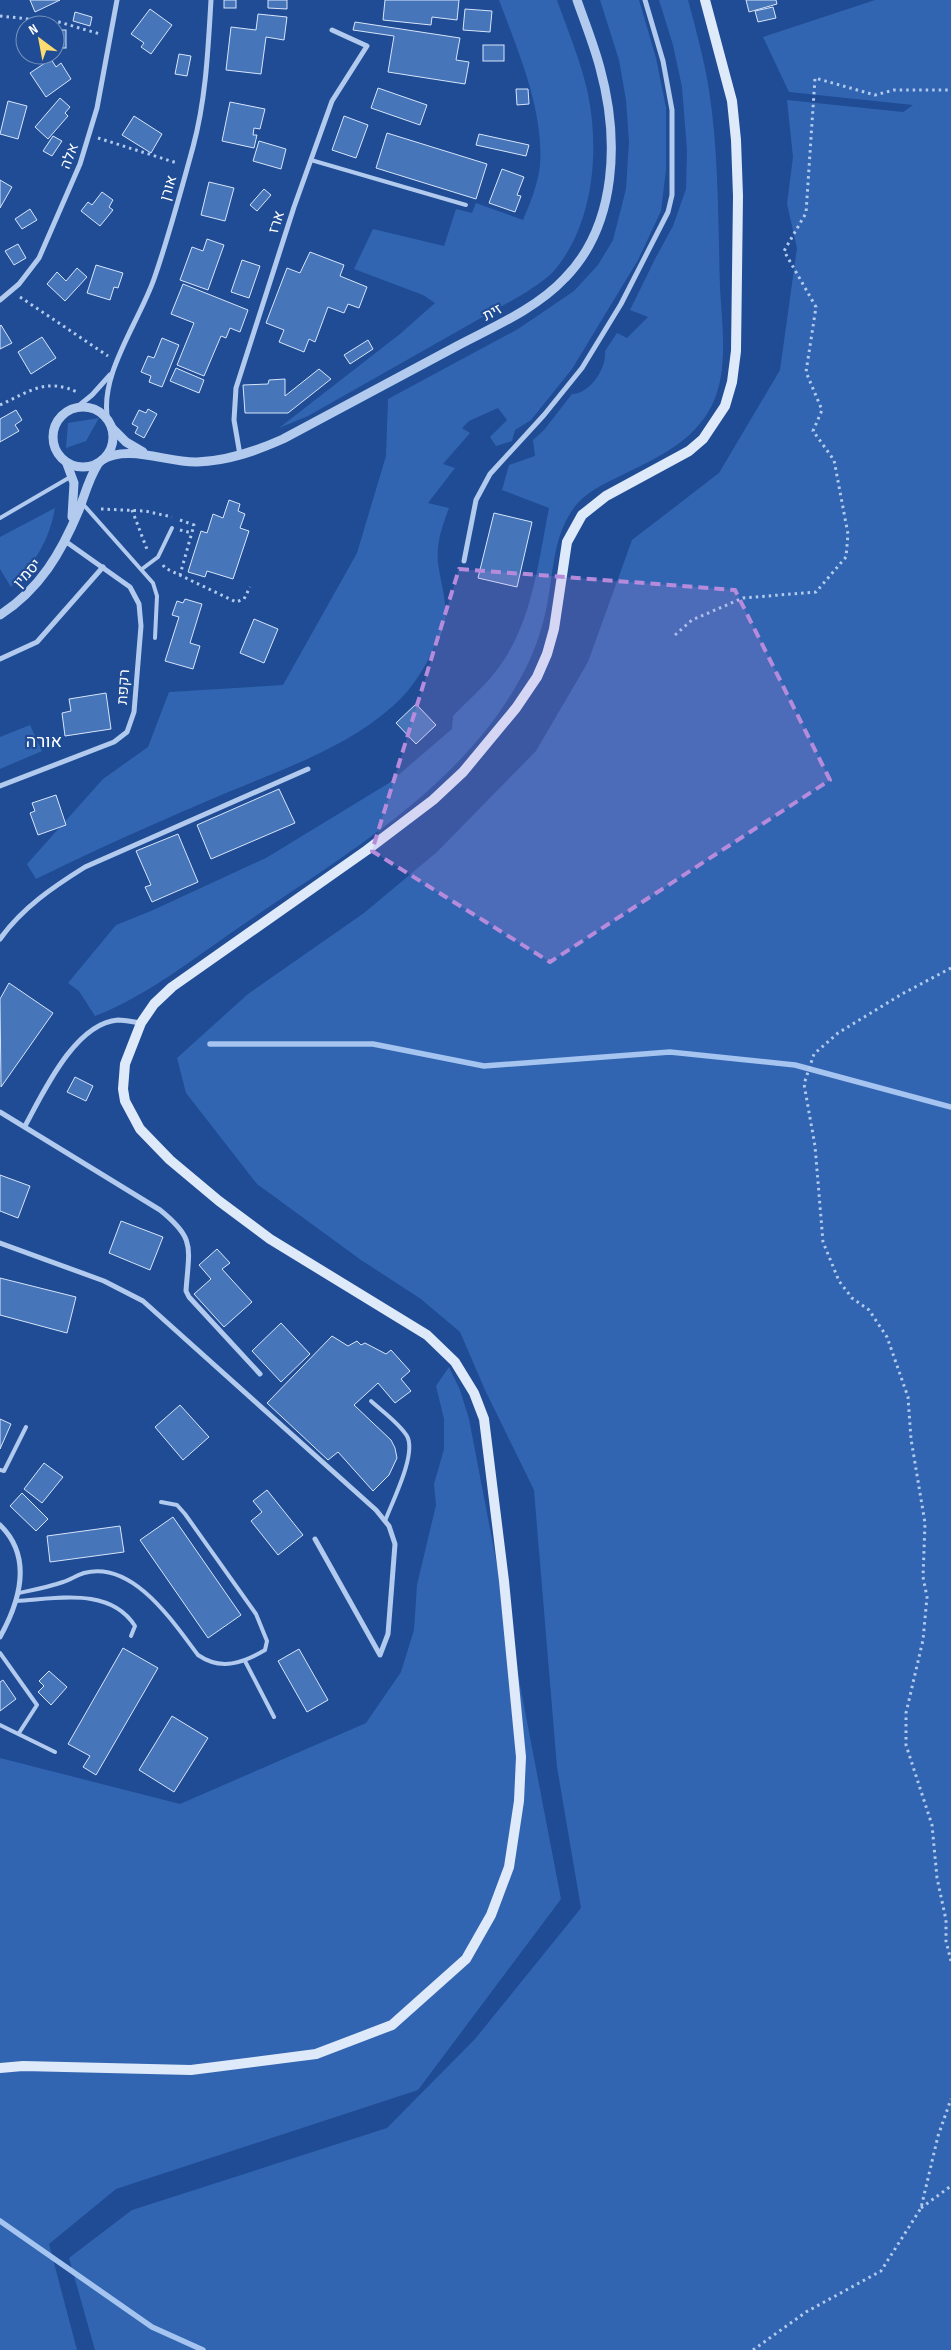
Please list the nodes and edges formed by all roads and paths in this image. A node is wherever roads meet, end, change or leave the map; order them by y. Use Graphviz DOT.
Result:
graph roads {
  1 [pos="116,0"];
  2 [pos="211,0"];
  3 [pos="577,0"];
  4 [pos="645,0"];
  5 [pos="705,0"];
  6 [pos="0,16"];
  7 [pos="332,30"];
  8 [pos="110,38"];
  9 [pos="951,90"];
  10 [pos="90,136"];
  11 [pos="311,160"];
  12 [pos="188,167"];
  13 [pos="466,205"];
  14 [pos="12,291"];
  15 [pos="0,300"];
  16 [pos="117,361"];
  17 [pos="112,373"];
  18 [pos="88,398"];
  19 [pos="0,405"];
  20 [pos="76,408"];
  21 [pos="109,424"];
  22 [pos="240,455"];
  23 [pos="154,458"];
  24 [pos="101,462"];
  25 [pos="67,464"];
  26 [pos="72,476"];
  27 [pos="82,503"];
  28 [pos="98,509"];
  29 [pos="132,510"];
  30 [pos="0,518"];
  31 [pos="172,528"];
  32 [pos="65,541"];
  33 [pos="158,557"];
  34 [pos="464,561"];
  35 [pos="152,563"];
  36 [pos="103,567"];
  37 [pos="142,569"];
  38 [pos="180,575"];
  39 [pos="250,587"];
  40 [pos="0,615"];
  41 [pos="675,635"];
  42 [pos="155,638"];
  43 [pos="0,659"];
  44 [pos="308,769"];
  45 [pos="0,786"];
  46 [pos="0,939"];
  47 [pos="951,968"];
  48 [pos="141,1024"];
  49 [pos="0,1112"];
  50 [pos="25,1126"];
  51 [pos="0,1243"];
  52 [pos="260,1374"];
  53 [pos="371,1401"];
  54 [pos="26,1427"];
  55 [pos="0,1470"];
  56 [pos="161,1502"];
  57 [pos="385,1521"];
  58 [pos="0,1525"];
  59 [pos="315,1540"];
  60 [pos="18,1593"];
  61 [pos="16,1601"];
  62 [pos="131,1636"];
  63 [pos="0,1637"];
  64 [pos="0,1654"];
  65 [pos="245,1661"];
  66 [pos="274,1717"];
  67 [pos="0,1725"];
  68 [pos="19,1733"];
  69 [pos="55,1752"];
  70 [pos="951,1961"];
  71 [pos="0,2068"];
  72 [pos="951,2099"];
  73 [pos="951,2186"];
  74 [pos="921,2208"];
  75 [pos="753,2350"];
  1 -- 8 [label="street, אלה"];
  2 -- 12 [label="street, אורן"];
  3 -- 22 [label="street, זית"];
  4 -- 34 [label="street"];
  5 -- 48 [label="main road"];
  6 -- 8 [label="path"];
  7 -- 11 [label="street, ארז"];
  8 -- 10 [label="street, אלה"];
  9 -- 41 [label="path"];
  10 -- 12 [label="path"];
  10 -- 14 [label="street, אלה"];
  11 -- 13 [label="lane"];
  11 -- 22 [label="street, ארז"];
  12 -- 16 [label="street, אורן"];
  14 -- 15 [label="street, אלה"];
  14 -- 16 [label="path"];
  16 -- 17 [label="street, אורן"];
  17 -- 18 [label="street, אורן"];
  17 -- 21 [label="street, אורן"];
  18 -- 19 [label="path"];
  18 -- 20 [label="street, אורן"];
  20 -- 21 [label="street"];
  20 -- 25 [label="street"];
  21 -- 23 [label="street, זית"];
  21 -- 24 [label="street"];
  22 -- 23 [label="street, זית"];
  23 -- 24 [label="street, זית"];
  24 -- 25 [label="street"];
  24 -- 27 [label="street, יסמין"];
  25 -- 26 [label="street, יסמין"];
  26 -- 30 [label="lane"];
  26 -- 32 [label="street, יסמין"];
  27 -- 32 [label="street, יסמין"];
  27 -- 37 [label="lane"];
  28 -- 29 [label="path"];
  29 -- 35 [label="path"];
  29 -- 38 [label="path"];
  31 -- 33 [label="lane"];
  32 -- 36 [label="street, רקפת"];
  32 -- 40 [label="street, יסמין"];
  33 -- 35 [label="lane"];
  33 -- 38 [label="path"];
  35 -- 37 [label="lane"];
  36 -- 43 [label="street"];
  36 -- 45 [label="street, רקפת"];
  37 -- 42 [label="lane"];
  38 -- 39 [label="path"];
  44 -- 46 [label="street"];
  47 -- 70 [label="path"];
  48 -- 50 [label="street"];
  48 -- 71 [label="main road"];
  49 -- 50 [label="street"];
  50 -- 52 [label="street"];
  51 -- 57 [label="street"];
  53 -- 57 [label="lane"];
  54 -- 55 [label="lane"];
  56 -- 65 [label="lane"];
  57 -- 59 [label="street"];
  58 -- 60 [label="street"];
  60 -- 61 [label="street"];
  60 -- 65 [label="lane"];
  61 -- 62 [label="lane"];
  61 -- 63 [label="street"];
  64 -- 68 [label="lane"];
  65 -- 66 [label="lane"];
  67 -- 68 [label="lane"];
  68 -- 69 [label="lane"];
  72 -- 74 [label="path"];
  73 -- 74 [label="path"];
  74 -- 75 [label="path"];
}
